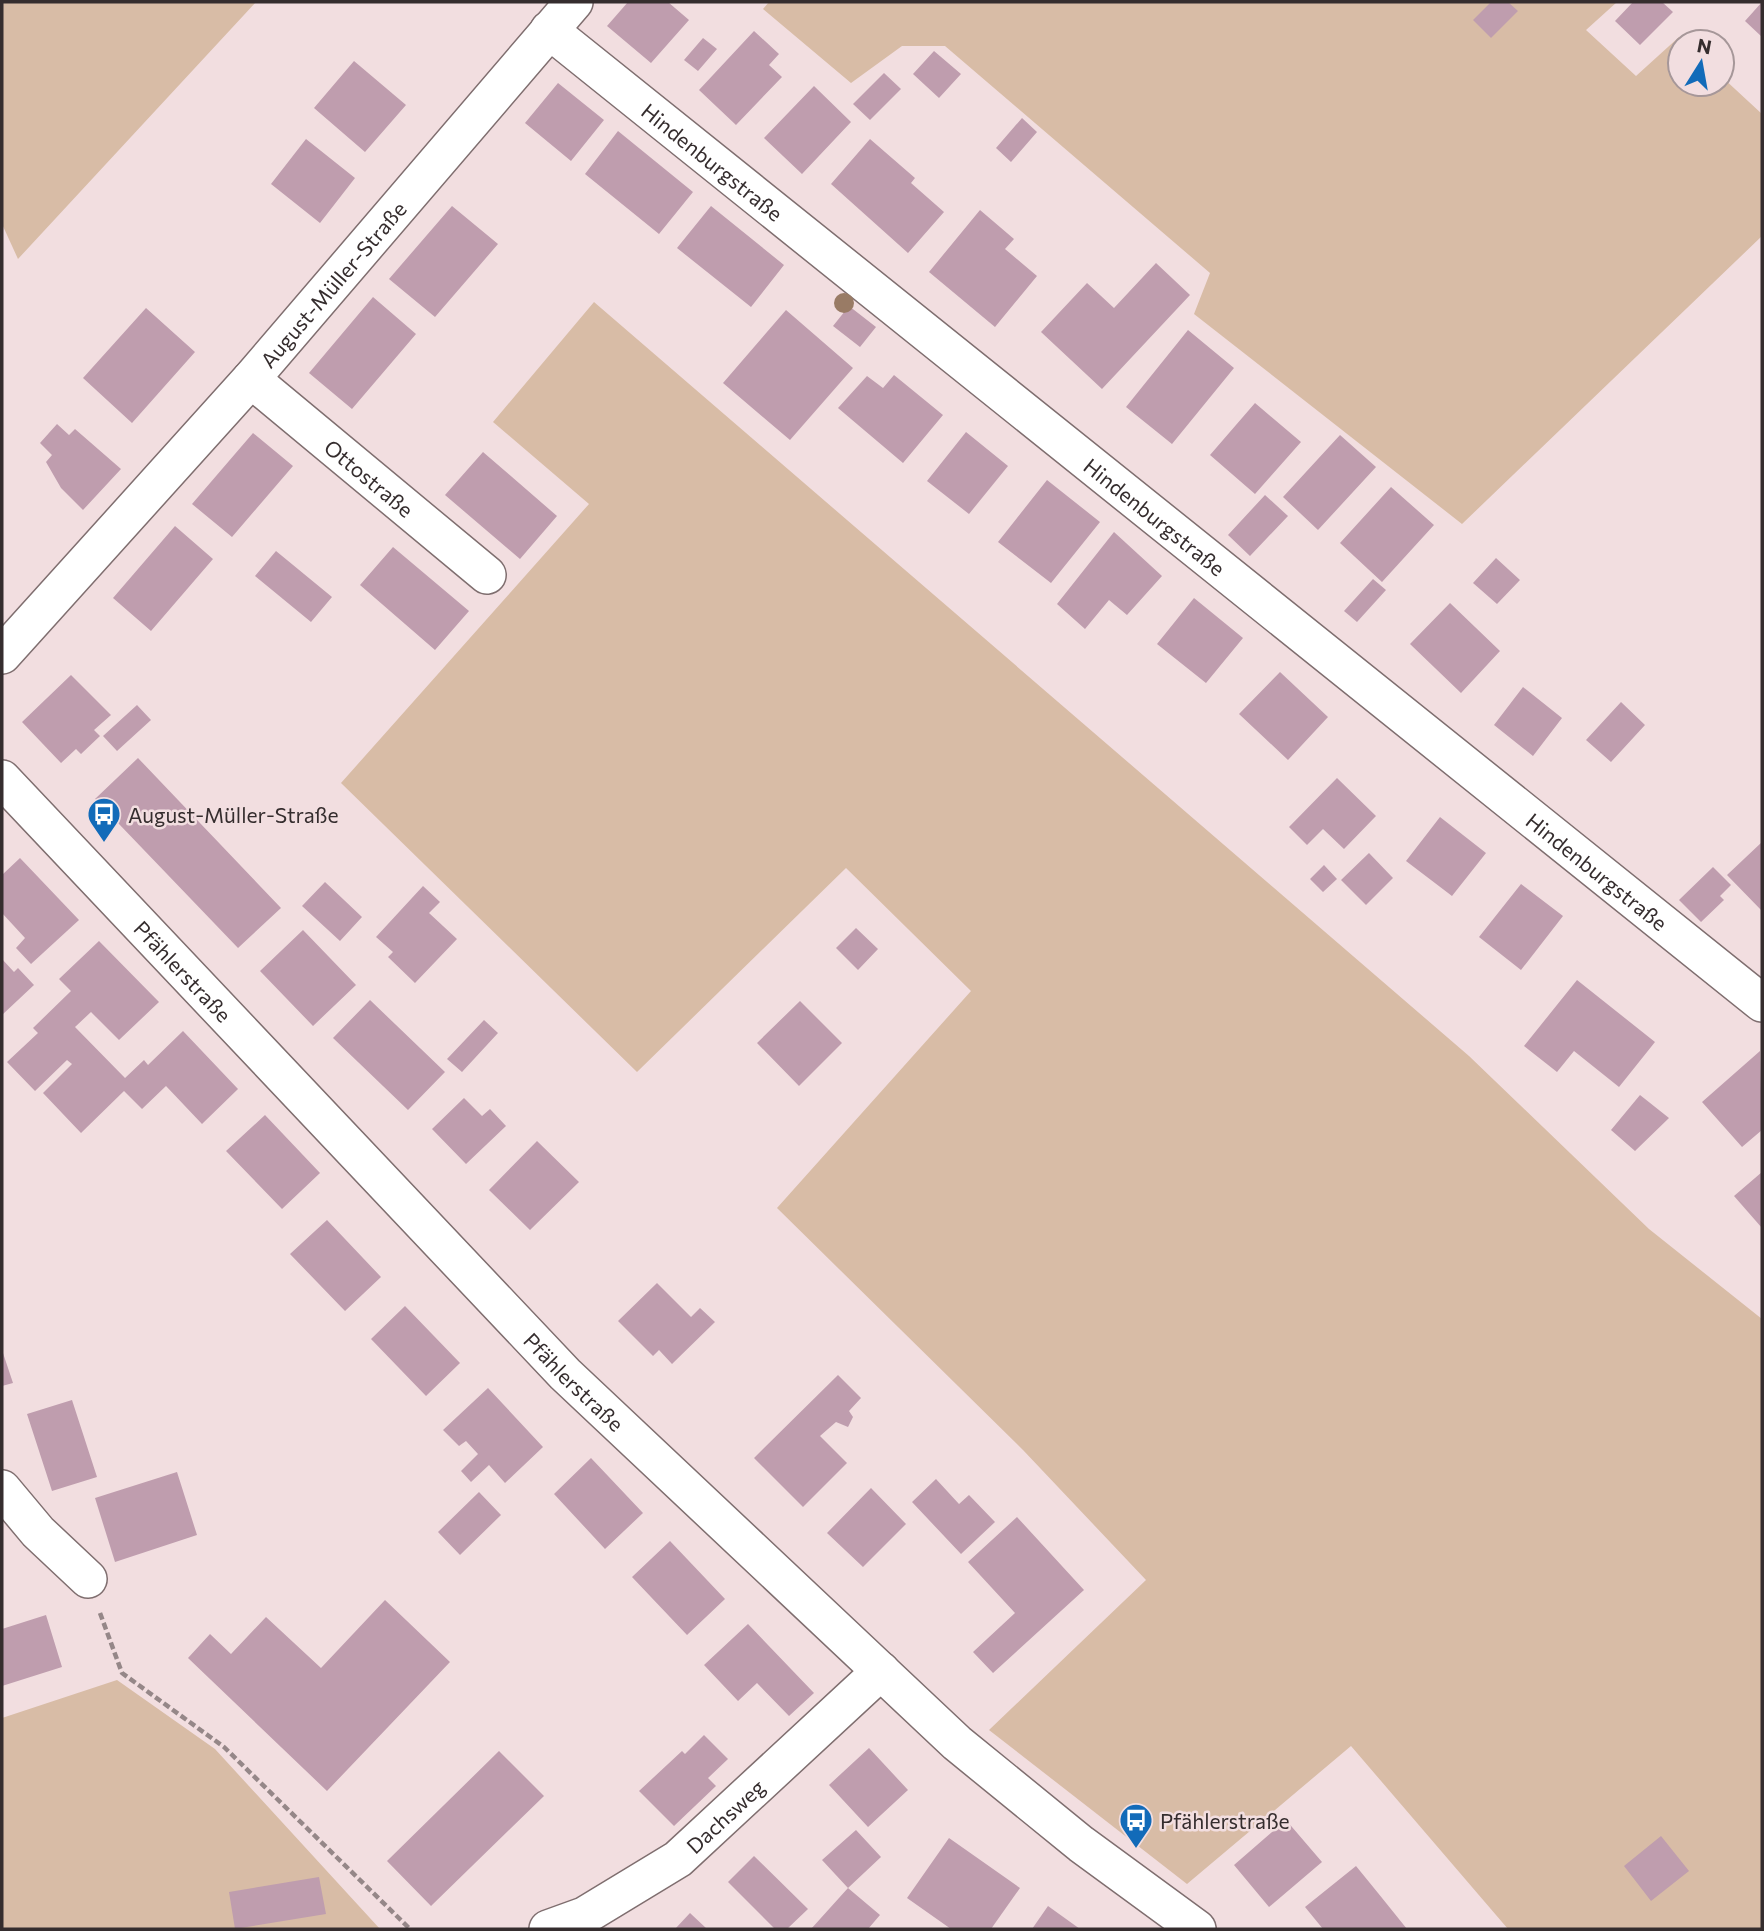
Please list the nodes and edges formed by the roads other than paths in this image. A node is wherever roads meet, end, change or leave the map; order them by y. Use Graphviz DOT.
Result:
graph roads {
  1 [pos="575,2"];
  2 [pos="549,30"];
  3 [pos="251,379"];
  4 [pos="487,575"];
  5 [pos="2,655"];
  6 [pos="2,779"];
  7 [pos="1762,1003"];
  8 [pos="2,1489"];
  9 [pos="88,1579"];
  10 [pos="881,1671"];
  11 [pos="548,1929"];
  12 [pos="1197,1929"];
  1 -- 2 [label="street, August-Müller-Straße"];
  2 -- 3 [label="street, August-Müller-Straße"];
  2 -- 7 [label="street, Hindenburgstraße"];
  3 -- 4 [label="street, Ottostraße"];
  3 -- 5 [label="street, August-Müller-Straße"];
  6 -- 10 [label="street, Pfählerstraße"];
  8 -- 9 [label="street"];
  10 -- 11 [label="street, Dachsweg"];
  10 -- 12 [label="street, Pfählerstraße"];
}
